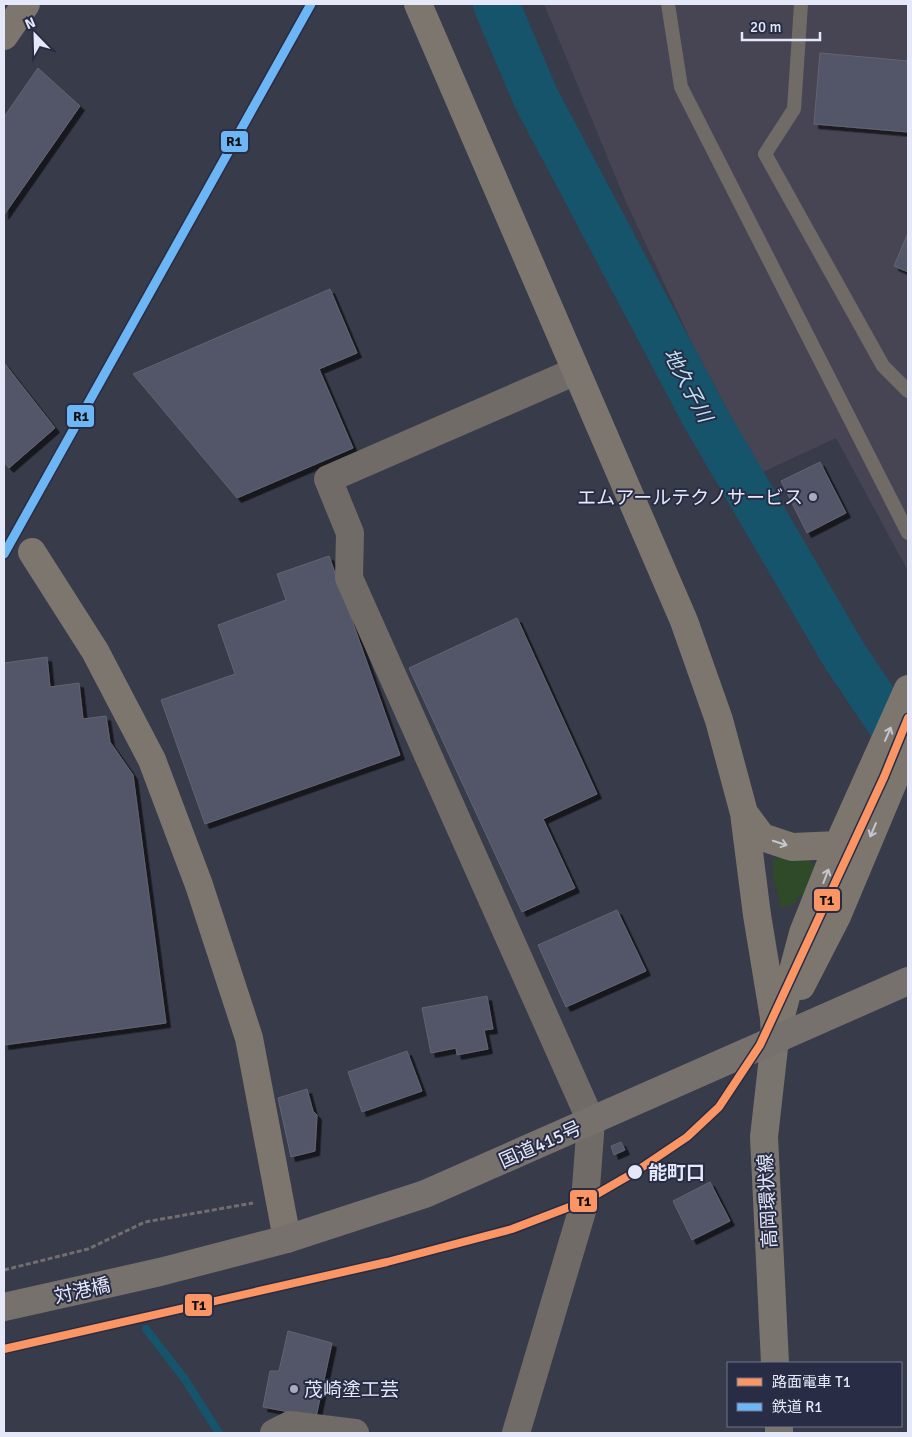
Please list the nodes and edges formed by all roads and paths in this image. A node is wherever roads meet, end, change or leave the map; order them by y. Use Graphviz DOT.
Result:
graph roads {
  1 [pos="26,4"];
  2 [pos="418,4"];
  3 [pos="668,4"];
  4 [pos="801,4"];
  5 [pos="4,36"];
  6 [pos="576,370"];
  7 [pos="908,391"];
  8 [pos="908,533"];
  9 [pos="32,552"];
  10 [pos="906,695"];
  11 [pos="908,747"];
  12 [pos="883,776"];
  13 [pos="744,813"];
  14 [pos="838,845"];
  15 [pos="908,981"];
  16 [pos="775,1039"];
  17 [pos="591,1121"];
  18 [pos="277,1198"];
  19 [pos="287,1239"];
  20 [pos="4,1270"];
  21 [pos="160,1272"];
  22 [pos="4,1308"];
  23 [pos="776,1362"];
  24 [pos="274,1433"];
  25 [pos="356,1433"];
  26 [pos="516,1433"];
  1 -- 5 [label="street"];
  2 -- 6 [label="street"];
  3 -- 8 [label="lane"];
  4 -- 7 [label="lane"];
  6 -- 13 [label="street"];
  6 -- 17 [label="street"];
  9 -- 18 [label="street"];
  12 -- 10 [label="street, one-way"];
  11 -- 12 [label="street"];
  12 -- 14 [label="street"];
  12 -- 16 [label="street, one-way"];
  13 -- 14 [label="street, one-way"];
  13 -- 16 [label="street"];
  16 -- 14 [label="street, one-way"];
  15 -- 16 [label="highway, 国道415号"];
  16 -- 17 [label="highway, 国道415号"];
  16 -- 23 [label="main road, 高岡環状線"];
  17 -- 19 [label="highway, 国道415号"];
  17 -- 26 [label="street"];
  18 -- 19 [label="street"];
  18 -- 20 [label="path"];
  19 -- 21 [label="highway, 国道415号"];
  21 -- 22 [label="highway, 対港橋"];
  24 -- 25 [label="street"];
}
